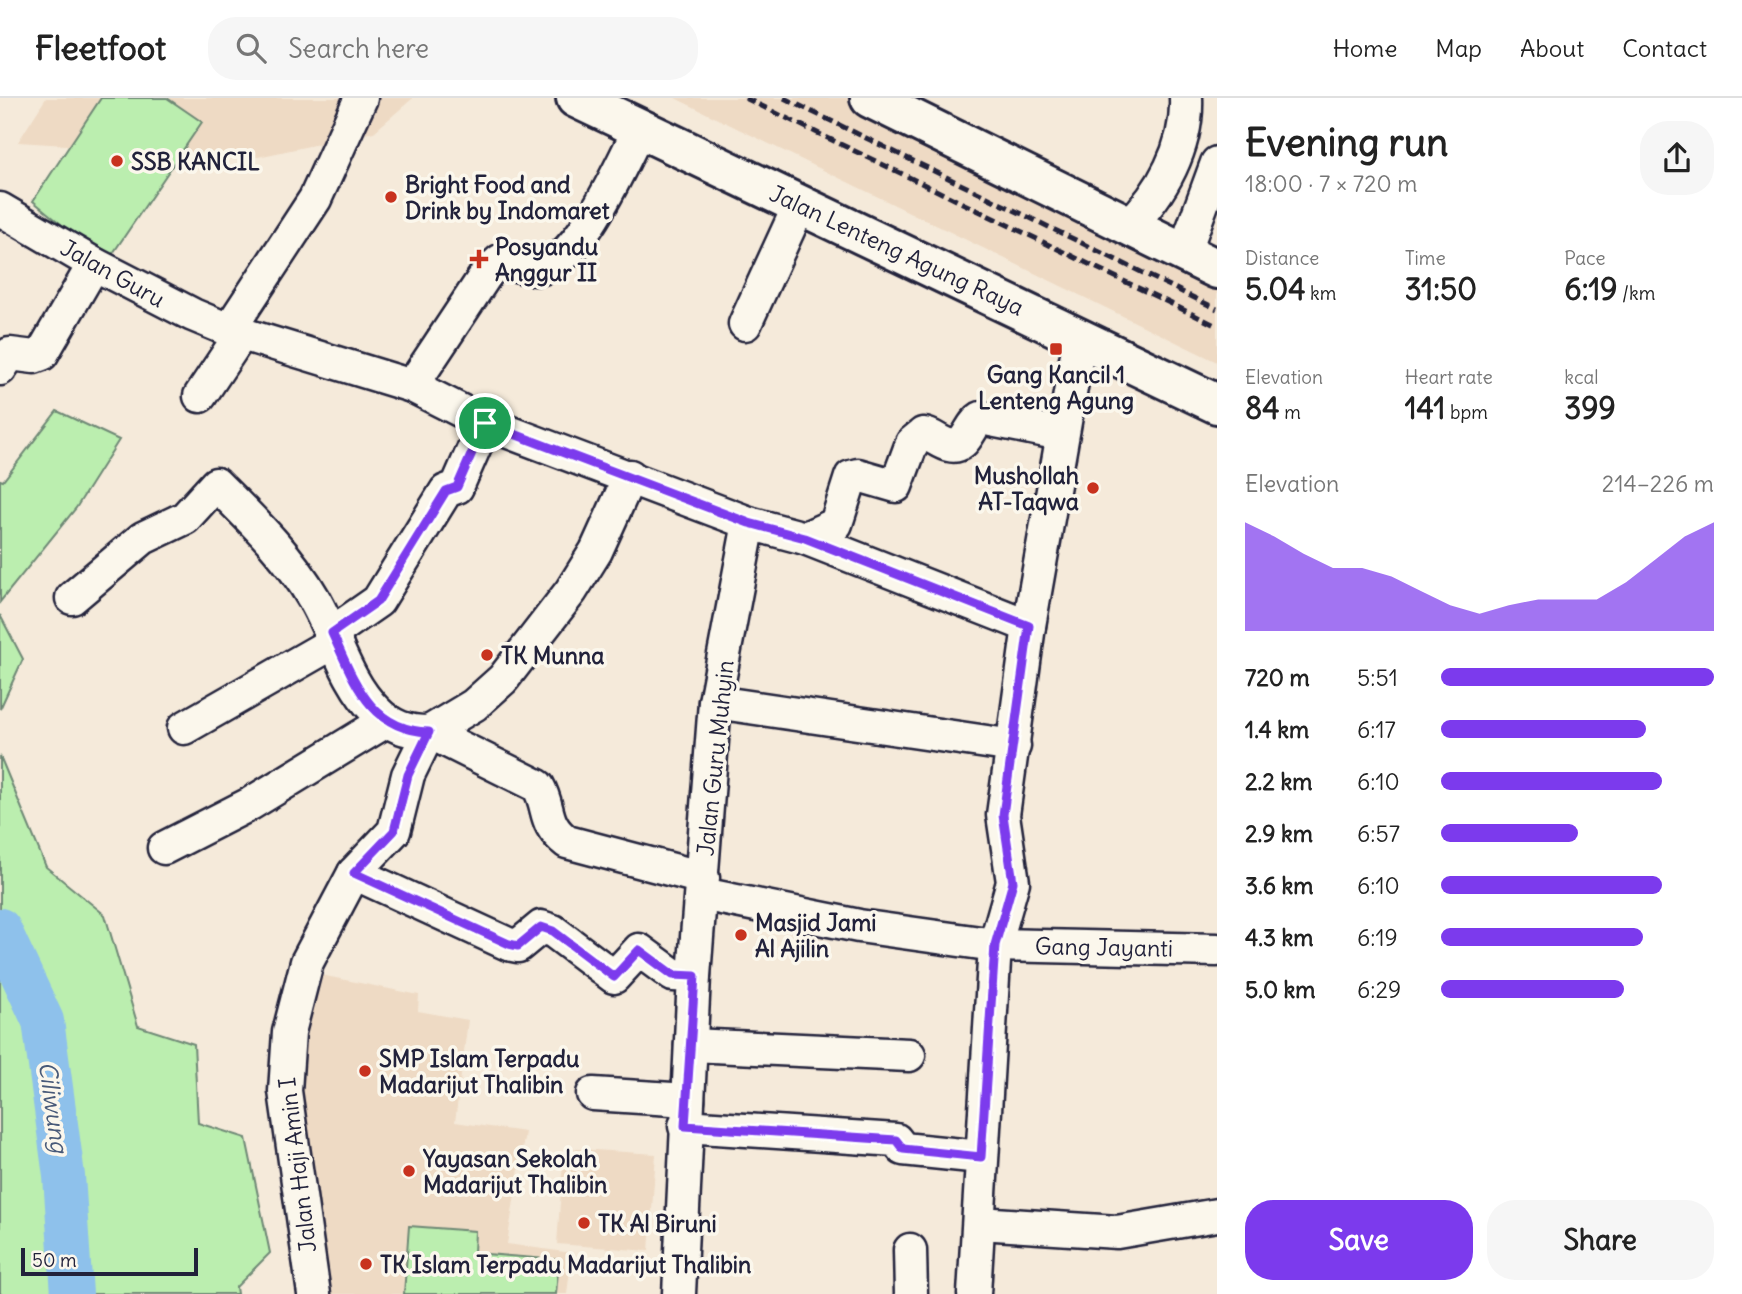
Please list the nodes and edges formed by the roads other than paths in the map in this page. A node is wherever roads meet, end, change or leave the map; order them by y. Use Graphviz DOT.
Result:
graph roads {
  1 [pos="361,98"];
  2 [pos="576,98"];
  3 [pos="870,98"];
  4 [pos="1186,98"];
  5 [pos="640,128"];
  6 [pos="1217,163"];
  7 [pos="800,204"];
  8 [pos="0,209"];
  9 [pos="1128,226"];
  10 [pos="1200,261"];
  11 [pos="94,264"];
  12 [pos="745,324"];
  13 [pos="235,332"];
  14 [pos="1080,337"];
  15 [pos="0,369"];
  16 [pos="412,386"];
  17 [pos="200,396"];
  18 [pos="1217,404"];
  19 [pos="485,423"];
  20 [pos="1061,434"];
  21 [pos="630,476"];
  22 [pos="749,523"];
  23 [pos="805,538"];
  24 [pos="72,598"];
  25 [pos="1029,626"];
  26 [pos="334,637"];
  27 [pos="715,702"];
  28 [pos="386,720"];
  29 [pos="184,728"];
  30 [pos="429,732"];
  31 [pos="1014,746"];
  32 [pos="164,848"];
  33 [pos="354,873"];
  34 [pos="702,886"];
  35 [pos="995,945"];
  36 [pos="1217,950"];
  37 [pos="695,976"];
  38 [pos="691,1045"];
  39 [pos="909,1055"];
  40 [pos="593,1094"];
  41 [pos="687,1113"];
  42 [pos="981,1157"];
  43 [pos="1217,1215"];
  44 [pos="979,1223"];
  45 [pos="910,1250"];
  46 [pos="314,1294"];
  47 [pos="679,1294"];
  48 [pos="911,1294"];
  49 [pos="974,1294"];
  1 -- 13 [label="street"];
  2 -- 5 [label="main road, Jalan Lenteng Agung Raya"];
  3 -- 9 [label="main road"];
  4 -- 9 [label="street"];
  5 -- 7 [label="main road, Jalan Lenteng Agung Raya"];
  5 -- 16 [label="street"];
  6 -- 10 [label="street"];
  7 -- 12 [label="street"];
  7 -- 14 [label="main road, Jalan Lenteng Agung Raya"];
  8 -- 11 [label="street, Jalan Guru"];
  9 -- 10 [label="main road"];
  11 -- 13 [label="street, Jalan Guru"];
  11 -- 15 [label="street"];
  13 -- 16 [label="street"];
  13 -- 17 [label="street"];
  14 -- 18 [label="main road, Jalan Lenteng Agung Raya"];
  14 -- 20 [label="street"];
  16 -- 19 [label="street"];
  19 -- 21 [label="street"];
  19 -- 26 [label="street"];
  20 -- 23 [label="street"];
  20 -- 25 [label="street"];
  21 -- 22 [label="street"];
  21 -- 30 [label="street"];
  22 -- 23 [label="street"];
  22 -- 27 [label="street, Jalan Guru Muhyin"];
  23 -- 25 [label="street"];
  24 -- 26 [label="street"];
  25 -- 31 [label="street"];
  26 -- 28 [label="street"];
  26 -- 29 [label="street"];
  27 -- 31 [label="street"];
  27 -- 34 [label="street, Jalan Guru Muhyin"];
  28 -- 30 [label="street, Jalan Guru Muhyin"];
  28 -- 32 [label="street"];
  30 -- 33 [label="street, Jalan Haji Amin I"];
  30 -- 34 [label="street, Jalan Guru Muhyin"];
  31 -- 35 [label="street"];
  33 -- 37 [label="street"];
  33 -- 46 [label="street, Jalan Haji Amin I"];
  34 -- 35 [label="street, Gang Jayanti"];
  34 -- 37 [label="street, Jalan Guru Muhyin"];
  35 -- 36 [label="street, Gang Jayanti"];
  35 -- 42 [label="street"];
  37 -- 38 [label="street, Jalan Guru Muhyin"];
  38 -- 39 [label="street"];
  38 -- 41 [label="street, Jalan Guru Muhyin"];
  40 -- 41 [label="street"];
  41 -- 42 [label="street"];
  41 -- 47 [label="street, Jalan Guru Muhyin"];
  42 -- 44 [label="street"];
  43 -- 44 [label="street"];
  44 -- 49 [label="street"];
  45 -- 48 [label="street"];
}
